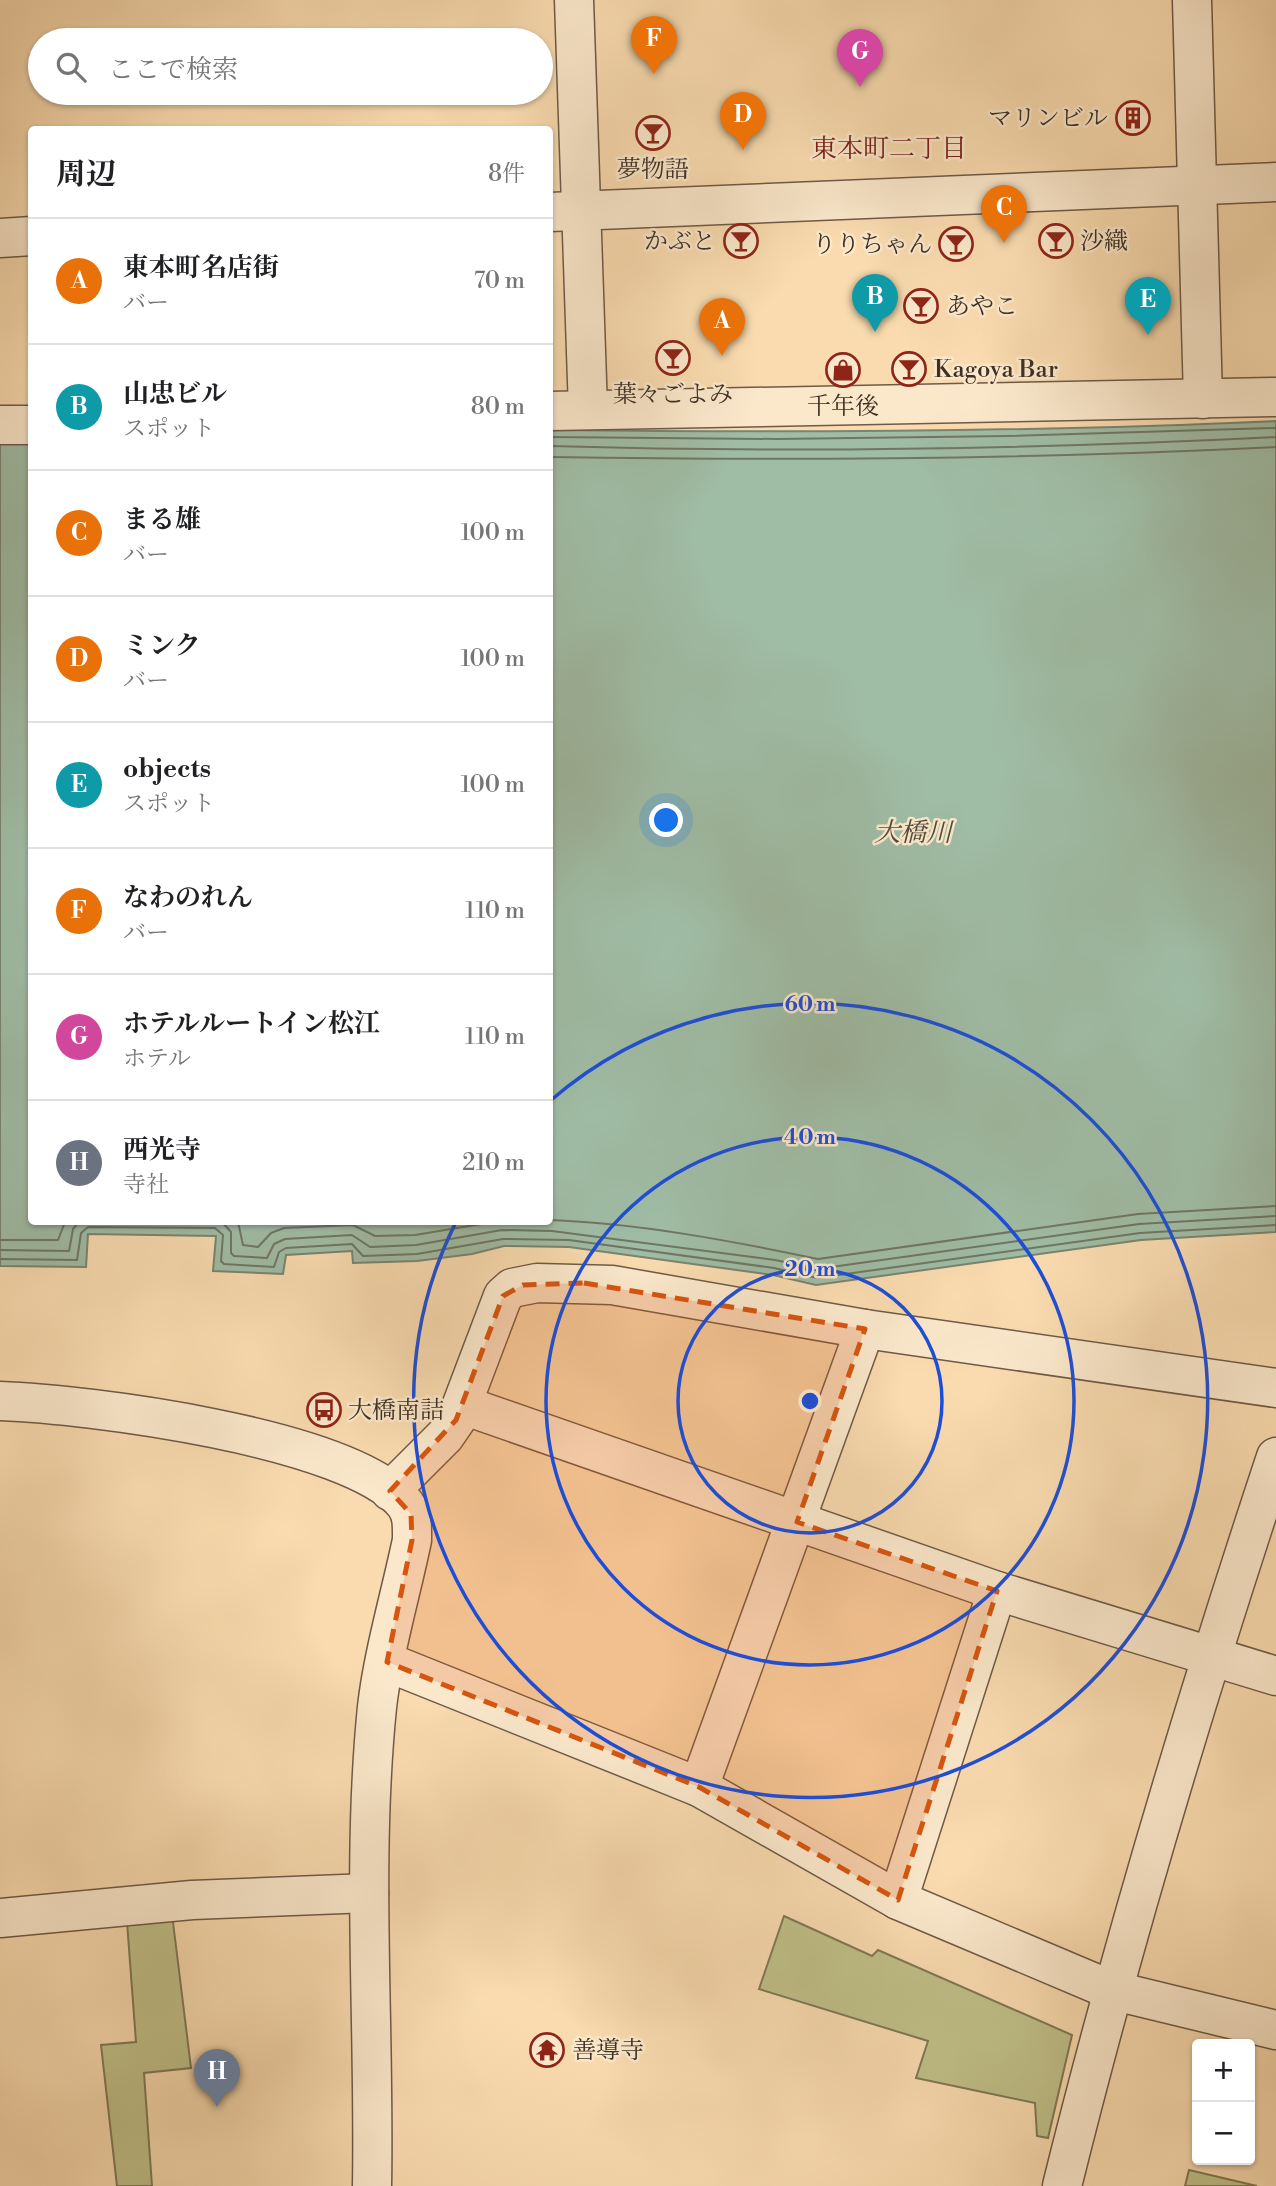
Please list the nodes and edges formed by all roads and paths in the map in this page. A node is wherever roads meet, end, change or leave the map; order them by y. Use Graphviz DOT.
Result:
graph roads {
  1 [pos="574,0"];
  2 [pos="1192,0"];
  3 [pos="1276,182"];
  4 [pos="1197,185"];
  5 [pos="565,211"];
  6 [pos="28,236"];
  7 [pos="0,238"];
  8 [pos="1276,397"];
  9 [pos="1203,399"];
  10 [pos="588,410"];
  11 [pos="553,411"];
  12 [pos="0,425"];
  13 [pos="28,425"];
  14 [pos="865,1329"];
  15 [pos="1276,1388"];
  16 [pos="0,1401"];
  17 [pos="463,1405"];
  18 [pos="1276,1457"];
  19 [pos="390,1491"];
  20 [pos="797,1522"];
  21 [pos="998,1591"];
  22 [pos="1209,1657"];
  23 [pos="387,1662"];
  24 [pos="1276,1676"];
  25 [pos="699,1787"];
  26 [pos="369,1893"];
  27 [pos="898,1900"];
  28 [pos="0,1918"];
  29 [pos="1111,1990"];
  30 [pos="1274,2022"];
  31 [pos="372,2186"];
  32 [pos="1062,2186"];
  1 -- 5 [label="street"];
  2 -- 4 [label="street"];
  3 -- 4 [label="street"];
  4 -- 5 [label="street"];
  4 -- 9 [label="street"];
  5 -- 10 [label="street"];
  6 -- 7 [label="street"];
  8 -- 9 [label="street"];
  9 -- 10 [label="street"];
  10 -- 11 [label="street"];
  12 -- 13 [label="street"];
  14 -- 15 [label="street"];
  14 -- 17 [label="street"];
  14 -- 20 [label="street"];
  16 -- 19 [label="street"];
  17 -- 19 [label="street"];
  17 -- 20 [label="street"];
  18 -- 22 [label="street"];
  19 -- 23 [label="street"];
  20 -- 21 [label="street"];
  20 -- 25 [label="street"];
  21 -- 22 [label="street"];
  21 -- 27 [label="street"];
  22 -- 24 [label="street"];
  22 -- 29 [label="street"];
  23 -- 25 [label="street"];
  23 -- 26 [label="street"];
  25 -- 27 [label="street"];
  26 -- 28 [label="street"];
  26 -- 31 [label="street"];
  27 -- 29 [label="street"];
  29 -- 30 [label="street"];
  29 -- 32 [label="street"];
}
